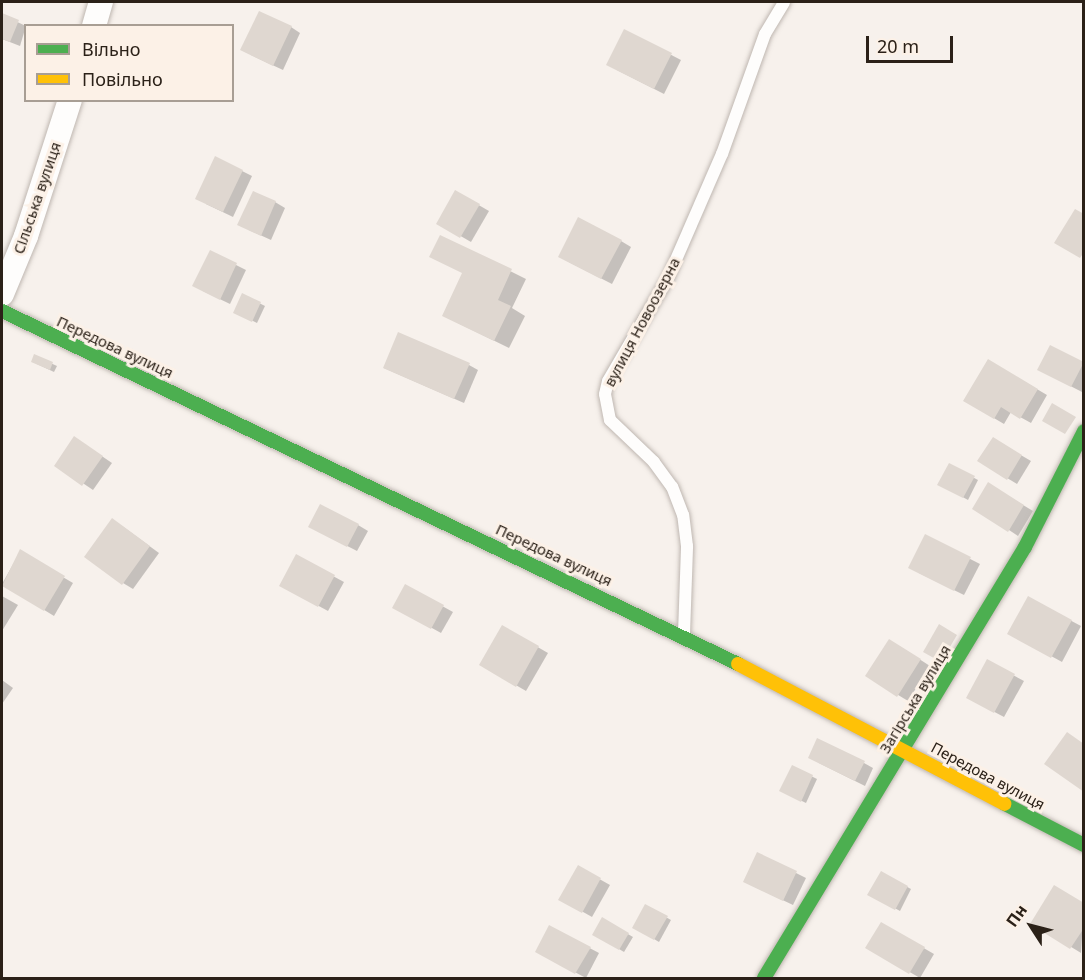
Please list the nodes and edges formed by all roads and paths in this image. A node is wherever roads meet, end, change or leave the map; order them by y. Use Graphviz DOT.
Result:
graph roads {
  1 [pos="101,2"];
  2 [pos="783,2"];
  3 [pos="95,24"];
  4 [pos="69,102"];
  5 [pos="2,294"];
  6 [pos="2,311"];
  7 [pos="1083,431"];
  8 [pos="684,636"];
  9 [pos="903,750"];
  10 [pos="1083,845"];
  11 [pos="764,978"];
  1 -- 3 [label="street"];
  2 -- 8 [label="lane, вулиця Новоозерна"];
  4 -- 5 [label="street, Сільська вулиця"];
  6 -- 8 [label="street, Передова вулиця"];
  7 -- 9 [label="street, Загірська вулиця"];
  8 -- 9 [label="street, Передова вулиця"];
  9 -- 10 [label="street, Передова вулиця"];
  9 -- 11 [label="street, Загірська вулиця"];
}
